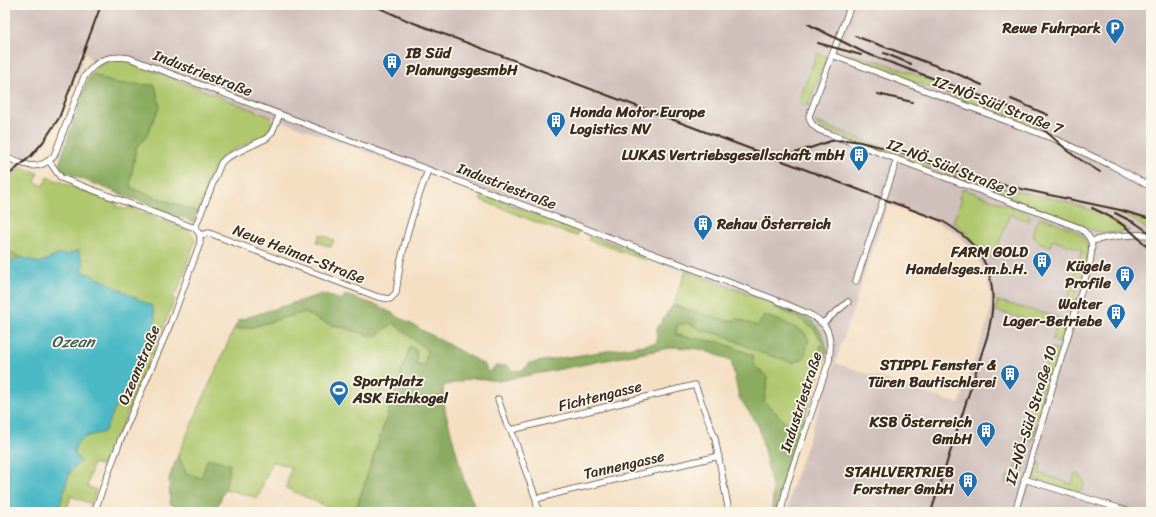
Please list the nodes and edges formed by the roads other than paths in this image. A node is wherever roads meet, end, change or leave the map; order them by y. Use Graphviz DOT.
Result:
graph roads {
  1 [pos="851,5"];
  2 [pos="832,55"];
  3 [pos="280,114"];
  4 [pos="5,156"];
  5 [pos="897,159"];
  6 [pos="49,161"];
  7 [pos="428,170"];
  8 [pos="1151,187"];
  9 [pos="196,228"];
  10 [pos="200,235"];
  11 [pos="1151,235"];
  12 [pos="1092,241"];
  13 [pos="856,281"];
  14 [pos="848,302"];
  15 [pos="823,323"];
  16 [pos="498,399"];
  17 [pos="511,430"];
  18 [pos="719,456"];
  19 [pos="1024,479"];
  20 [pos="536,499"];
  21 [pos="96,512"];
  22 [pos="538,512"];
  23 [pos="729,512"];
  24 [pos="781,512"];
  25 [pos="1015,512"];
  26 [pos="1132,512"];
  1 -- 2 [label="street"];
  2 -- 5 [label="street, IZ-NÖ-Süd Straße 9"];
  2 -- 8 [label="street, IZ-NÖ-Süd Straße 7"];
  3 -- 6 [label="street, Industriestraße"];
  3 -- 7 [label="street, Industriestraße"];
  3 -- 9 [label="street"];
  4 -- 6 [label="street"];
  5 -- 12 [label="street, IZ-NÖ-Süd Straße 9"];
  5 -- 13 [label="street"];
  6 -- 9 [label="street"];
  7 -- 10 [label="street, Neue Heimat-Straße"];
  7 -- 15 [label="street, Industriestraße"];
  9 -- 10 [label="street"];
  10 -- 21 [label="street, Ozeanstraße"];
  11 -- 12 [label="street"];
  12 -- 19 [label="street, IZ-NÖ-Süd Straße 10"];
  14 -- 15 [label="street"];
  15 -- 24 [label="street, Industriestraße"];
  16 -- 17 [label="street"];
  17 -- 18 [label="street, Fichtengasse"];
  17 -- 20 [label="street"];
  18 -- 20 [label="street, Tannengasse"];
  18 -- 23 [label="street"];
  19 -- 25 [label="street, IZ-NÖ-Süd Straße 10"];
  19 -- 26 [label="street"];
  20 -- 22 [label="street"];
}
